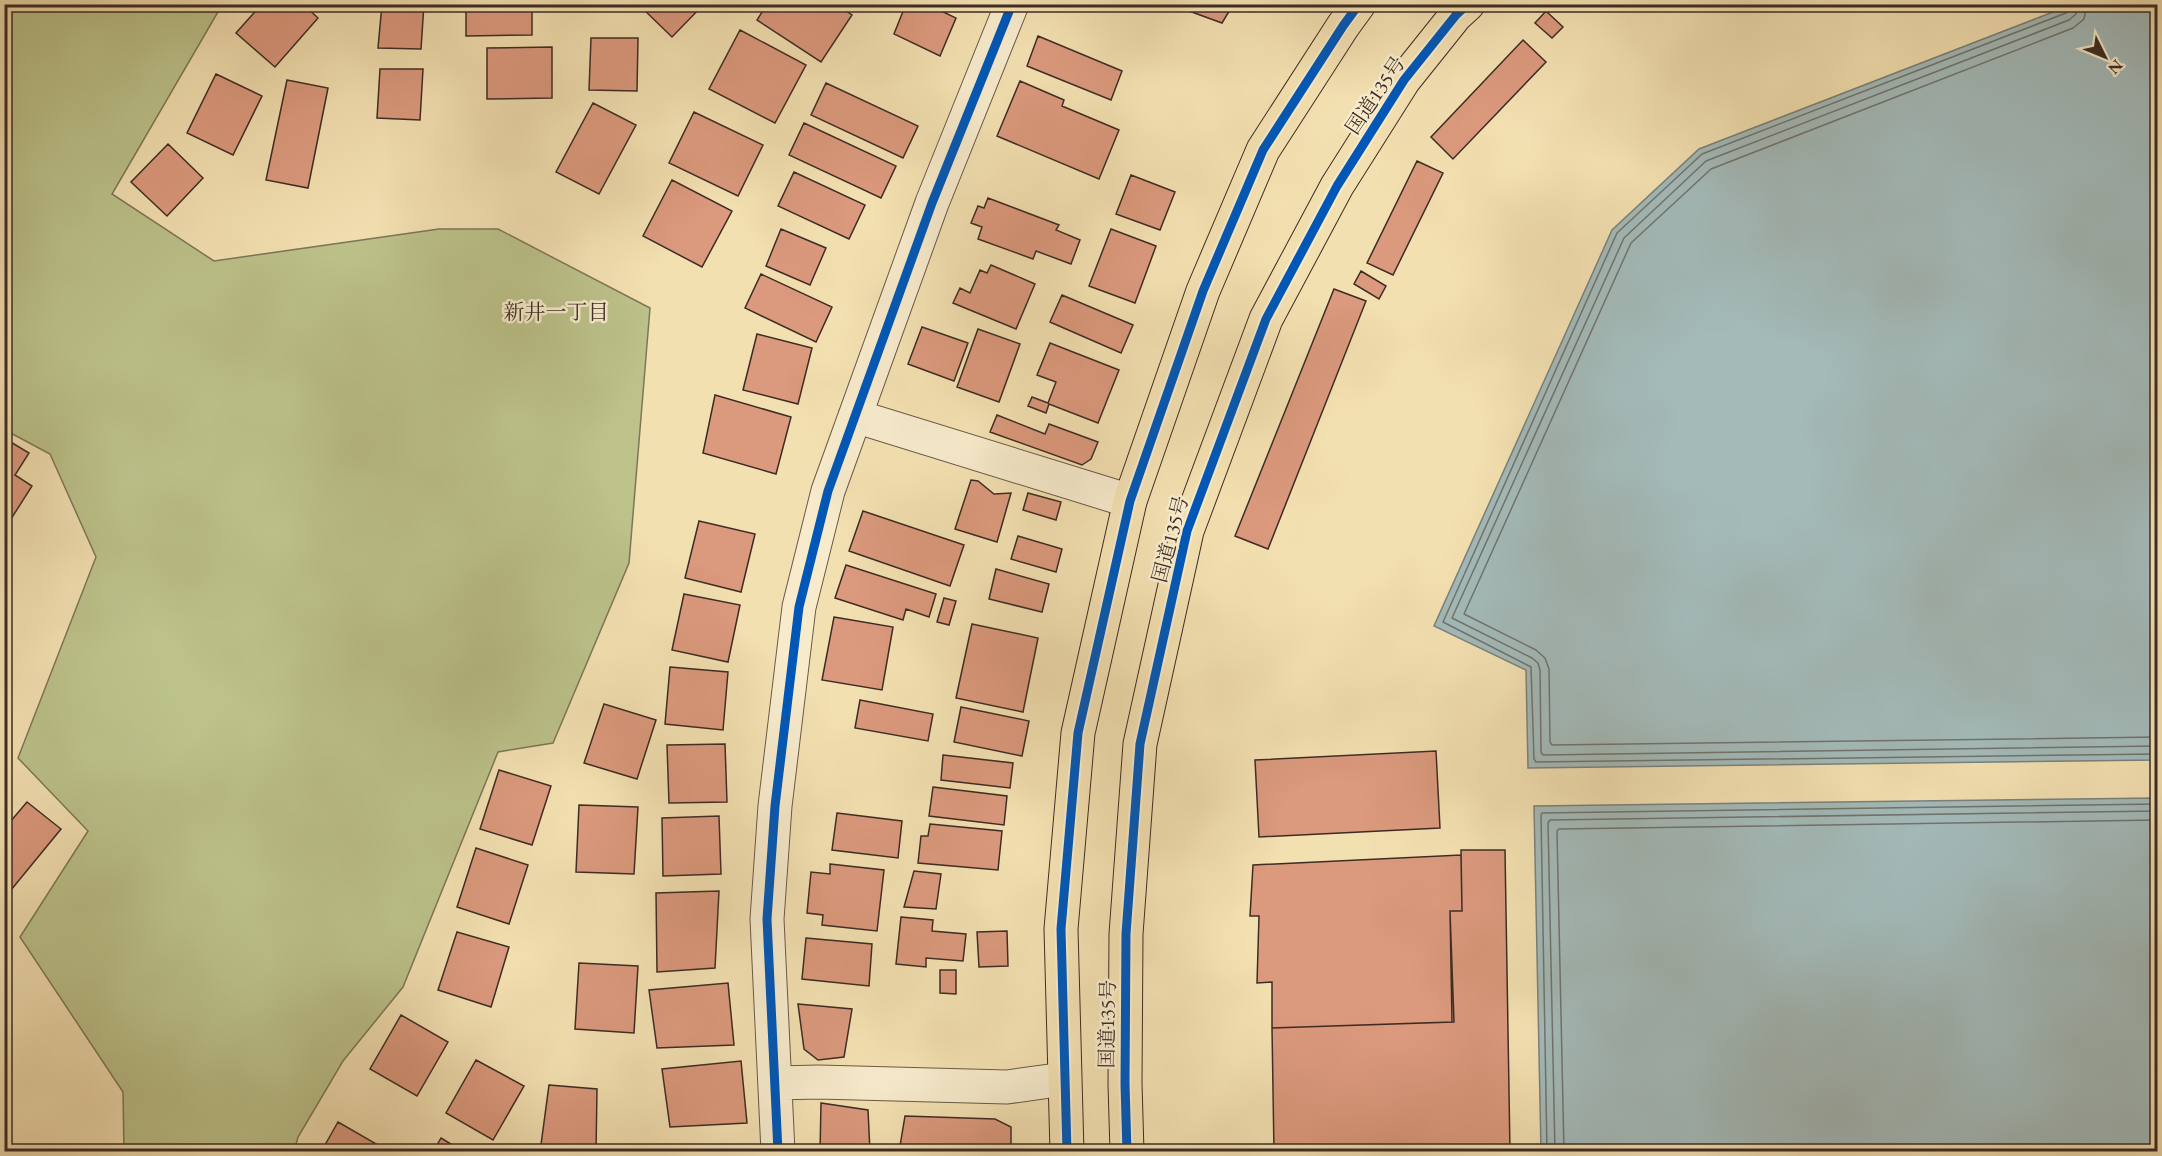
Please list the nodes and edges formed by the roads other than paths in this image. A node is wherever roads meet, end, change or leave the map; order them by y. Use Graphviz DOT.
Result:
graph roads {
  1 [pos="1012,4"];
  2 [pos="1359,4"];
  3 [pos="1468,4"];
  4 [pos="855,416"];
  5 [pos="1130,501"];
  6 [pos="1064,1080"];
  7 [pos="775,1083"];
  8 [pos="778,1152"];
  9 [pos="1068,1152"];
  10 [pos="1127,1152"];
  1 -- 4 [label="street"];
  2 -- 5 [label="highway"];
  3 -- 10 [label="highway, 国道135号"];
  4 -- 5 [label="street"];
  4 -- 7 [label="street"];
  5 -- 6 [label="highway"];
  6 -- 7 [label="street"];
  6 -- 9 [label="highway"];
  7 -- 8 [label="street"];
}
